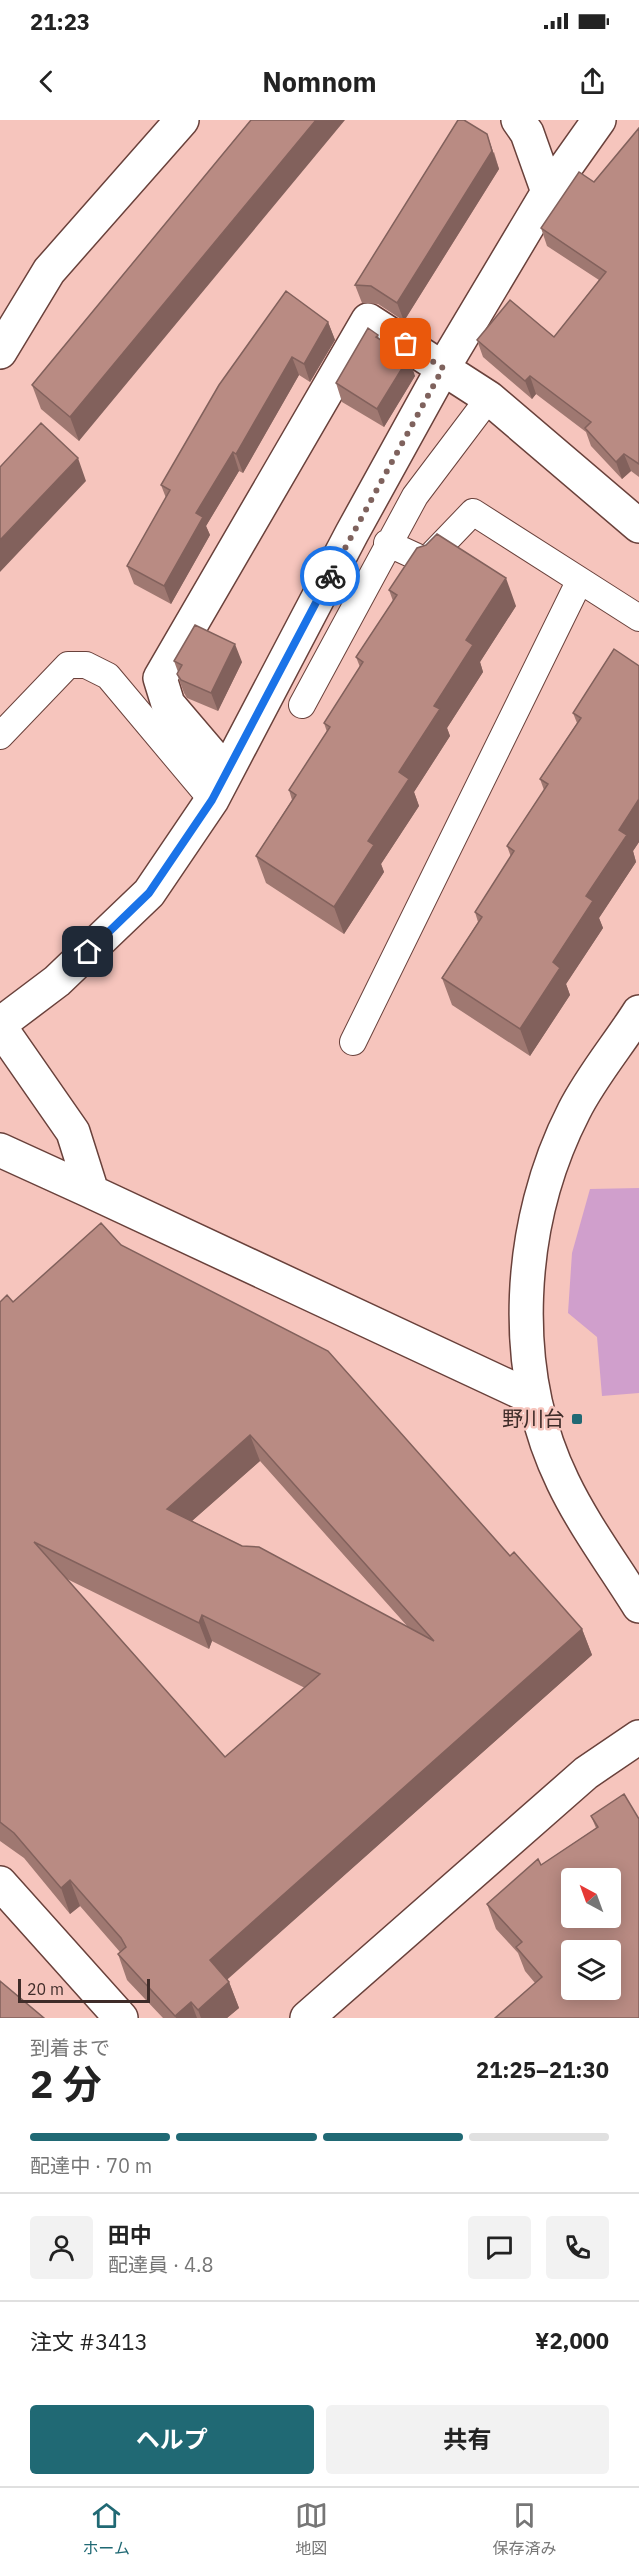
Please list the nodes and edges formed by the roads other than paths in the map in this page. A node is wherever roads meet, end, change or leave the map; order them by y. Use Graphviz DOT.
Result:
graph roads {
  1 [pos="182,120"];
  2 [pos="518,120"];
  3 [pos="599,120"];
  4 [pos="548,192"];
  5 [pos="0,352"];
  6 [pos="443,368"];
  7 [pos="489,398"];
  8 [pos="639,525"];
  9 [pos="387,543"];
  10 [pos="579,582"];
  11 [pos="639,618"];
  12 [pos="302,705"];
  13 [pos="0,736"];
  14 [pos="219,786"];
  15 [pos="639,1012"];
  16 [pos="0,1026"];
  17 [pos="353,1042"];
  18 [pos="0,1150"];
  19 [pos="92,1192"];
  20 [pos="533,1398"];
  21 [pos="639,1606"];
  22 [pos="639,1737"];
  23 [pos="0,1883"];
  24 [pos="121,2018"];
  25 [pos="308,2018"];
  1 -- 5 [label="street"];
  2 -- 4 [label="street"];
  3 -- 4 [label="street"];
  4 -- 6 [label="street"];
  6 -- 7 [label="street"];
  6 -- 14 [label="street"];
  6 -- 14 [label="street"];
  7 -- 8 [label="street"];
  7 -- 9 [label="lane"];
  9 -- 10 [label="lane"];
  9 -- 12 [label="lane"];
  10 -- 11 [label="lane"];
  10 -- 17 [label="lane"];
  13 -- 14 [label="lane"];
  14 -- 16 [label="street"];
  15 -- 20 [label="street"];
  16 -- 19 [label="street"];
  18 -- 19 [label="street"];
  19 -- 20 [label="street"];
  20 -- 21 [label="street"];
  22 -- 25 [label="street"];
  23 -- 24 [label="street"];
}
